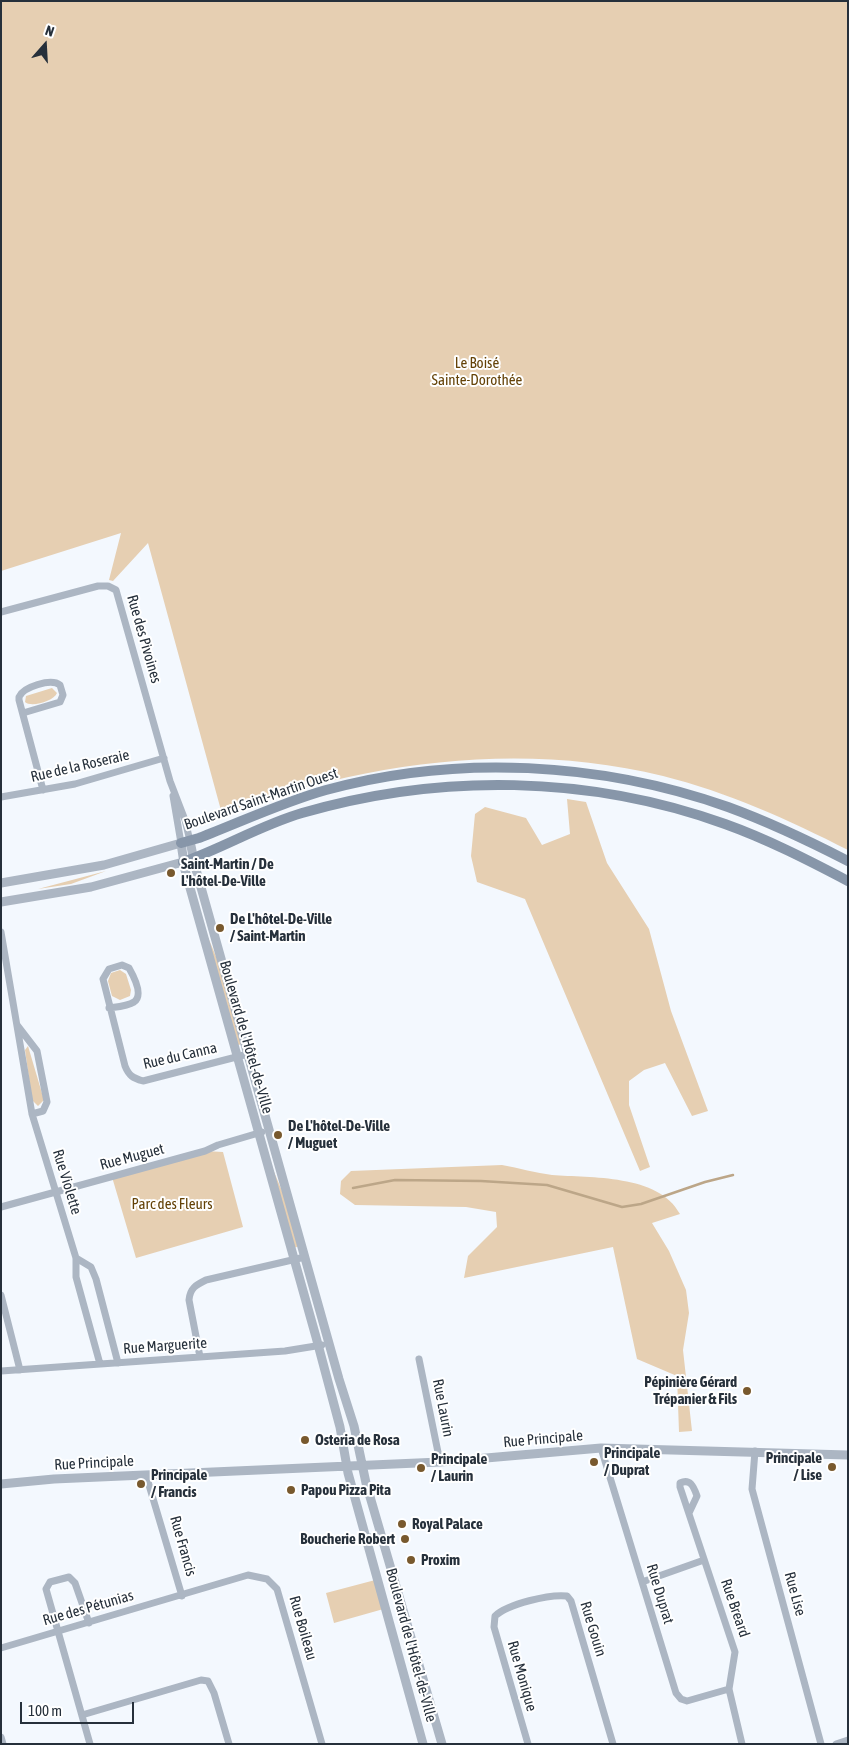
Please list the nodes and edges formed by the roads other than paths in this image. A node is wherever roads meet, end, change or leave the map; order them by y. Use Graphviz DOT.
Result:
graph roads {
  1 [pos="1,612"];
  2 [pos="23,713"];
  3 [pos="164,758"];
  4 [pos="170,781"];
  5 [pos="43,790"];
  6 [pos="1,797"];
  7 [pos="185,842"];
  8 [pos="188,860"];
  9 [pos="848,861"];
  10 [pos="848,881"];
  11 [pos="1,883"];
  12 [pos="1,902"];
  13 [pos="1,932"];
  14 [pos="109,1008"];
  15 [pos="17,1025"];
  16 [pos="248,1054"];
  17 [pos="237,1056"];
  18 [pos="32,1114"];
  19 [pos="269,1130"];
  20 [pos="259,1133"];
  21 [pos="54,1193"];
  22 [pos="1,1207"];
  23 [pos="305,1257"];
  24 [pos="76,1258"];
  25 [pos="294,1260"];
  26 [pos="1,1295"];
  27 [pos="330,1344"];
  28 [pos="318,1346"];
  29 [pos="200,1358"];
  30 [pos="419,1359"];
  31 [pos="118,1363"];
  32 [pos="100,1364"];
  33 [pos="20,1370"];
  34 [pos="1,1371"];
  35 [pos="601,1448"];
  36 [pos="755,1451"];
  37 [pos="848,1455"];
  38 [pos="440,1462"];
  39 [pos="347,1466"];
  40 [pos="362,1466"];
  41 [pos="146,1474"];
  42 [pos="1,1484"];
  43 [pos="689,1513"];
  44 [pos="381,1535"];
  45 [pos="366,1538"];
  46 [pos="704,1560"];
  47 [pos="390,1562"];
  48 [pos="375,1566"];
  49 [pos="642,1582"];
  50 [pos="182,1596"];
  51 [pos="495,1616"];
  52 [pos="88,1623"];
  53 [pos="58,1631"];
  54 [pos="1,1648"];
  55 [pos="729,1689"];
  56 [pos="82,1715"];
  57 [pos="1,1737"];
  58 [pos="848,1740"];
  59 [pos="3,1744"];
  60 [pos="90,1744"];
  61 [pos="229,1744"];
  62 [pos="322,1744"];
  63 [pos="423,1744"];
  64 [pos="442,1744"];
  65 [pos="528,1744"];
  66 [pos="613,1744"];
  67 [pos="742,1744"];
  68 [pos="821,1744"];
  69 [pos="836,1744"];
  1 -- 3 [label="street, Rue des Pivoines"];
  2 -- 2 [label="street"];
  2 -- 5 [label="street"];
  3 -- 4 [label="street, Rue des Pivoines"];
  3 -- 5 [label="street, Rue de la Roseraie"];
  4 -- 7 [label="street, Boulevard de l'Hôtel-de-Ville"];
  5 -- 6 [label="street, Rue de la Roseraie"];
  7 -- 8 [label="street, Boulevard de l'Hôtel-de-Ville"];
  7 -- 9 [label="main road, Boulevard Saint-Martin Ouest"];
  7 -- 11 [label="street, Boulevard Saint-Martin Ouest"];
  8 -- 10 [label="main road, Boulevard Saint-Martin Ouest"];
  8 -- 12 [label="street, Boulevard Saint-Martin Ouest"];
  8 -- 16 [label="street, Boulevard de l'Hôtel-de-Ville"];
  8 -- 17 [label="street, Boulevard de l'Hôtel-de-Ville"];
  13 -- 15 [label="street, Rue Violette"];
  14 -- 14 [label="street, Rue du Canna"];
  14 -- 17 [label="street, Rue du Canna"];
  15 -- 18 [label="street, Rue Violette"];
  15 -- 18 [label="street, Rue Violette"];
  16 -- 17 [label="street, Rue du Canna"];
  16 -- 19 [label="street, Boulevard de l'Hôtel-de-Ville"];
  17 -- 20 [label="street, Boulevard de l'Hôtel-de-Ville"];
  18 -- 21 [label="street, Rue Violette"];
  19 -- 20 [label="street, Rue Muguet"];
  19 -- 23 [label="street, Boulevard de l'Hôtel-de-Ville"];
  20 -- 21 [label="street, Rue Muguet"];
  20 -- 25 [label="street, Boulevard de l'Hôtel-de-Ville"];
  21 -- 22 [label="street, Rue Muguet"];
  21 -- 24 [label="street, Rue Violette"];
  23 -- 25 [label="street"];
  23 -- 27 [label="street, Boulevard de l'Hôtel-de-Ville"];
  24 -- 31 [label="street, Rue Violette"];
  24 -- 32 [label="street, Rue Violette"];
  25 -- 28 [label="street, Boulevard de l'Hôtel-de-Ville"];
  25 -- 29 [label="street"];
  26 -- 33 [label="street"];
  27 -- 28 [label="street, Rue Marguerite"];
  27 -- 40 [label="street, Boulevard de l'Hôtel-de-Ville"];
  28 -- 29 [label="street, Rue Marguerite"];
  28 -- 39 [label="street, Boulevard de l'Hôtel-de-Ville"];
  29 -- 31 [label="street, Rue Marguerite"];
  30 -- 38 [label="street, Rue Laurin"];
  31 -- 32 [label="street, Rue Marguerite"];
  32 -- 33 [label="street, Rue Marguerite"];
  33 -- 34 [label="street, Rue Marguerite"];
  35 -- 36 [label="street, Rue Principale"];
  35 -- 38 [label="street, Rue Principale"];
  35 -- 49 [label="street, Rue Duprat"];
  36 -- 37 [label="street, Rue Principale"];
  36 -- 68 [label="street, Rue Lise"];
  38 -- 40 [label="street, Rue Principale"];
  39 -- 40 [label="street, Rue Principale"];
  39 -- 41 [label="street, Rue Principale"];
  39 -- 45 [label="street, Boulevard de l'Hôtel-de-Ville"];
  40 -- 44 [label="street, Boulevard de l'Hôtel-de-Ville"];
  41 -- 42 [label="street, Rue Principale"];
  41 -- 50 [label="street, Rue Francis"];
  43 -- 46 [label="street, Rue Breard"];
  44 -- 45 [label="street"];
  44 -- 47 [label="street, Boulevard de l'Hôtel-de-Ville"];
  45 -- 48 [label="street, Boulevard de l'Hôtel-de-Ville"];
  46 -- 49 [label="street"];
  46 -- 55 [label="street, Rue Breard"];
  47 -- 48 [label="street"];
  47 -- 64 [label="street, Boulevard de l'Hôtel-de-Ville"];
  48 -- 63 [label="street, Boulevard de l'Hôtel-de-Ville"];
  49 -- 55 [label="street, Rue Duprat"];
  50 -- 52 [label="street, Rue des Pétunias"];
  50 -- 62 [label="street, Rue Boileau"];
  51 -- 65 [label="street, Rue Monique"];
  51 -- 66 [label="street, Rue Gouin"];
  52 -- 53 [label="street, Rue des Pétunias"];
  52 -- 53 [label="street"];
  53 -- 54 [label="street, Rue des Pétunias"];
  53 -- 56 [label="street"];
  55 -- 67 [label="street, Rue Breard"];
  56 -- 60 [label="street"];
  56 -- 61 [label="street"];
  57 -- 59 [label="street"];
  58 -- 69 [label="street"];
}
